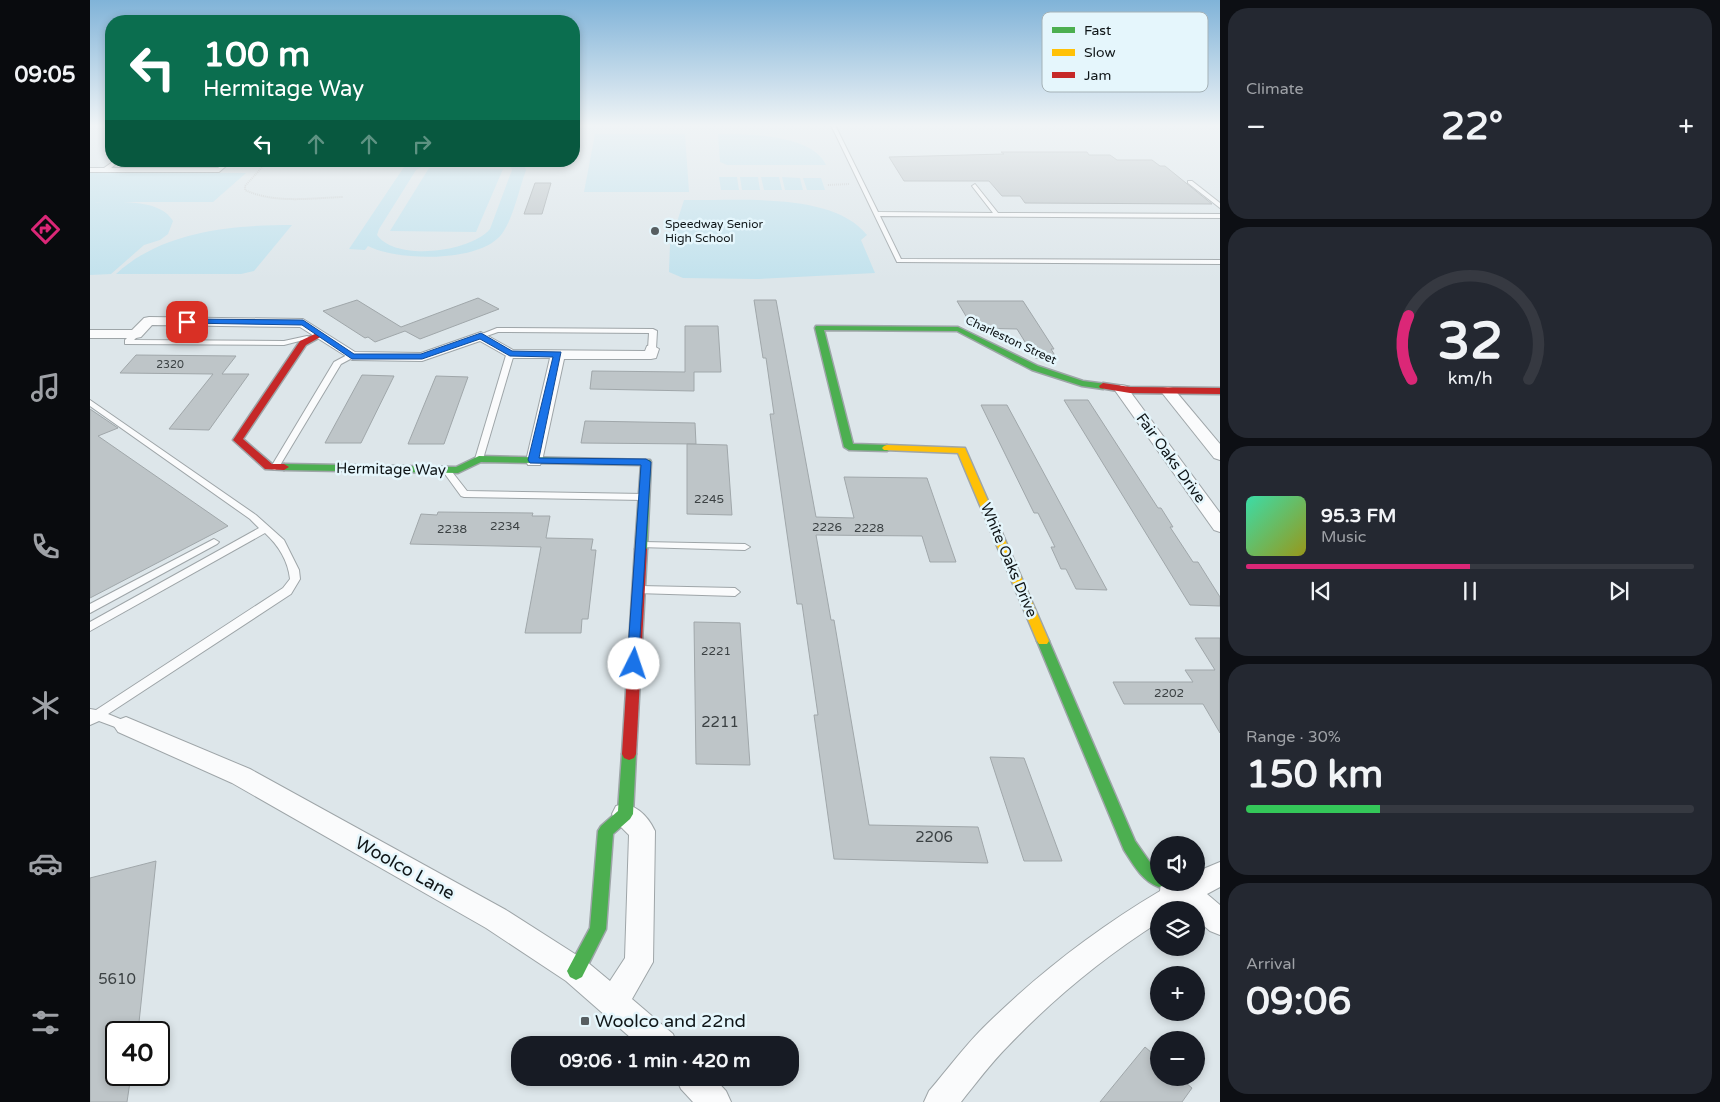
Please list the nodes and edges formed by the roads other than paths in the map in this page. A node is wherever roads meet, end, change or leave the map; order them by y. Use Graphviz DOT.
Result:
graph roads {
  1 [pos="858,176"];
  2 [pos="1190,182"];
  3 [pos="976,186"];
  4 [pos="1220,206"];
  5 [pos="876,214"];
  6 [pos="997,215"];
  7 [pos="1220,216"];
  8 [pos="1220,262"];
  9 [pos="819,328"];
  10 [pos="90,334"];
  11 [pos="136,334"];
  12 [pos="320,335"];
  13 [pos="481,336"];
  14 [pos="652,349"];
  15 [pos="510,354"];
  16 [pos="558,354"];
  17 [pos="352,356"];
  18 [pos="1121,389"];
  19 [pos="1168,391"];
  20 [pos="1220,391"];
  21 [pos="90,402"];
  22 [pos="1220,455"];
  23 [pos="479,459"];
  24 [pos="534,460"];
  25 [pos="275,467"];
  26 [pos="446,470"];
  27 [pos="644,497"];
  28 [pos="1220,526"];
  29 [pos="266,528"];
  30 [pos="214,542"];
  31 [pos="642,544"];
  32 [pos="745,547"];
  33 [pos="639,590"];
  34 [pos="735,592"];
  35 [pos="90,609"];
  36 [pos="90,627"];
  37 [pos="92,715"];
  38 [pos="126,726"];
  39 [pos="624,814"];
  40 [pos="1150,872"];
  41 [pos="1220,874"];
  42 [pos="1205,877"];
  43 [pos="1161,891"];
  44 [pos="1177,891"];
  45 [pos="1220,922"];
  46 [pos="576,971"];
  47 [pos="613,1002"];
  48 [pos="652,1036"];
  49 [pos="700,1086"];
  50 [pos="715,1102"];
  51 [pos="940,1102"];
  1 -- 5 [label="lane"];
  2 -- 4 [label="lane"];
  3 -- 6 [label="lane"];
  5 -- 6 [label="lane"];
  5 -- 8 [label="lane"];
  6 -- 7 [label="lane"];
  9 -- 18 [label="street, Charleston Street"];
  9 -- 40 [label="street, White Oaks Drive"];
  10 -- 11 [label="street"];
  11 -- 12 [label="street"];
  11 -- 12 [label="lane"];
  12 -- 17 [label="street"];
  12 -- 25 [label="street"];
  13 -- 14 [label="lane"];
  13 -- 15 [label="street"];
  13 -- 17 [label="street"];
  14 -- 16 [label="street"];
  15 -- 16 [label="street"];
  15 -- 23 [label="lane"];
  16 -- 24 [label="street"];
  17 -- 25 [label="lane"];
  18 -- 19 [label="street, Charleston Street"];
  18 -- 28 [label="street, Fair Oaks Drive"];
  19 -- 20 [label="street, Charleston Street"];
  19 -- 22 [label="street"];
  21 -- 29 [label="lane"];
  23 -- 24 [label="street, Hermitage Way"];
  23 -- 26 [label="street, Hermitage Way"];
  24 -- 27 [label="street, Hermitage Way"];
  25 -- 26 [label="street, Hermitage Way"];
  26 -- 27 [label="lane"];
  27 -- 31 [label="street, Hermitage Way"];
  29 -- 36 [label="lane"];
  29 -- 37 [label="lane"];
  30 -- 35 [label="lane"];
  31 -- 32 [label="lane"];
  31 -- 33 [label="street, Hermitage Way"];
  33 -- 34 [label="lane"];
  33 -- 39 [label="street, Hermitage Way"];
  37 -- 38 [label="lane"];
  38 -- 46 [label="street, Woolco Lane"];
  39 -- 46 [label="street"];
  39 -- 47 [label="street"];
  41 -- 42 [label="street"];
  43 -- 51 [label="street"];
  44 -- 45 [label="street, White Oaks Drive"];
  46 -- 47 [label="street, Woolco Lane"];
  47 -- 48 [label="street, Woolco Lane"];
  49 -- 50 [label="street"];
}
